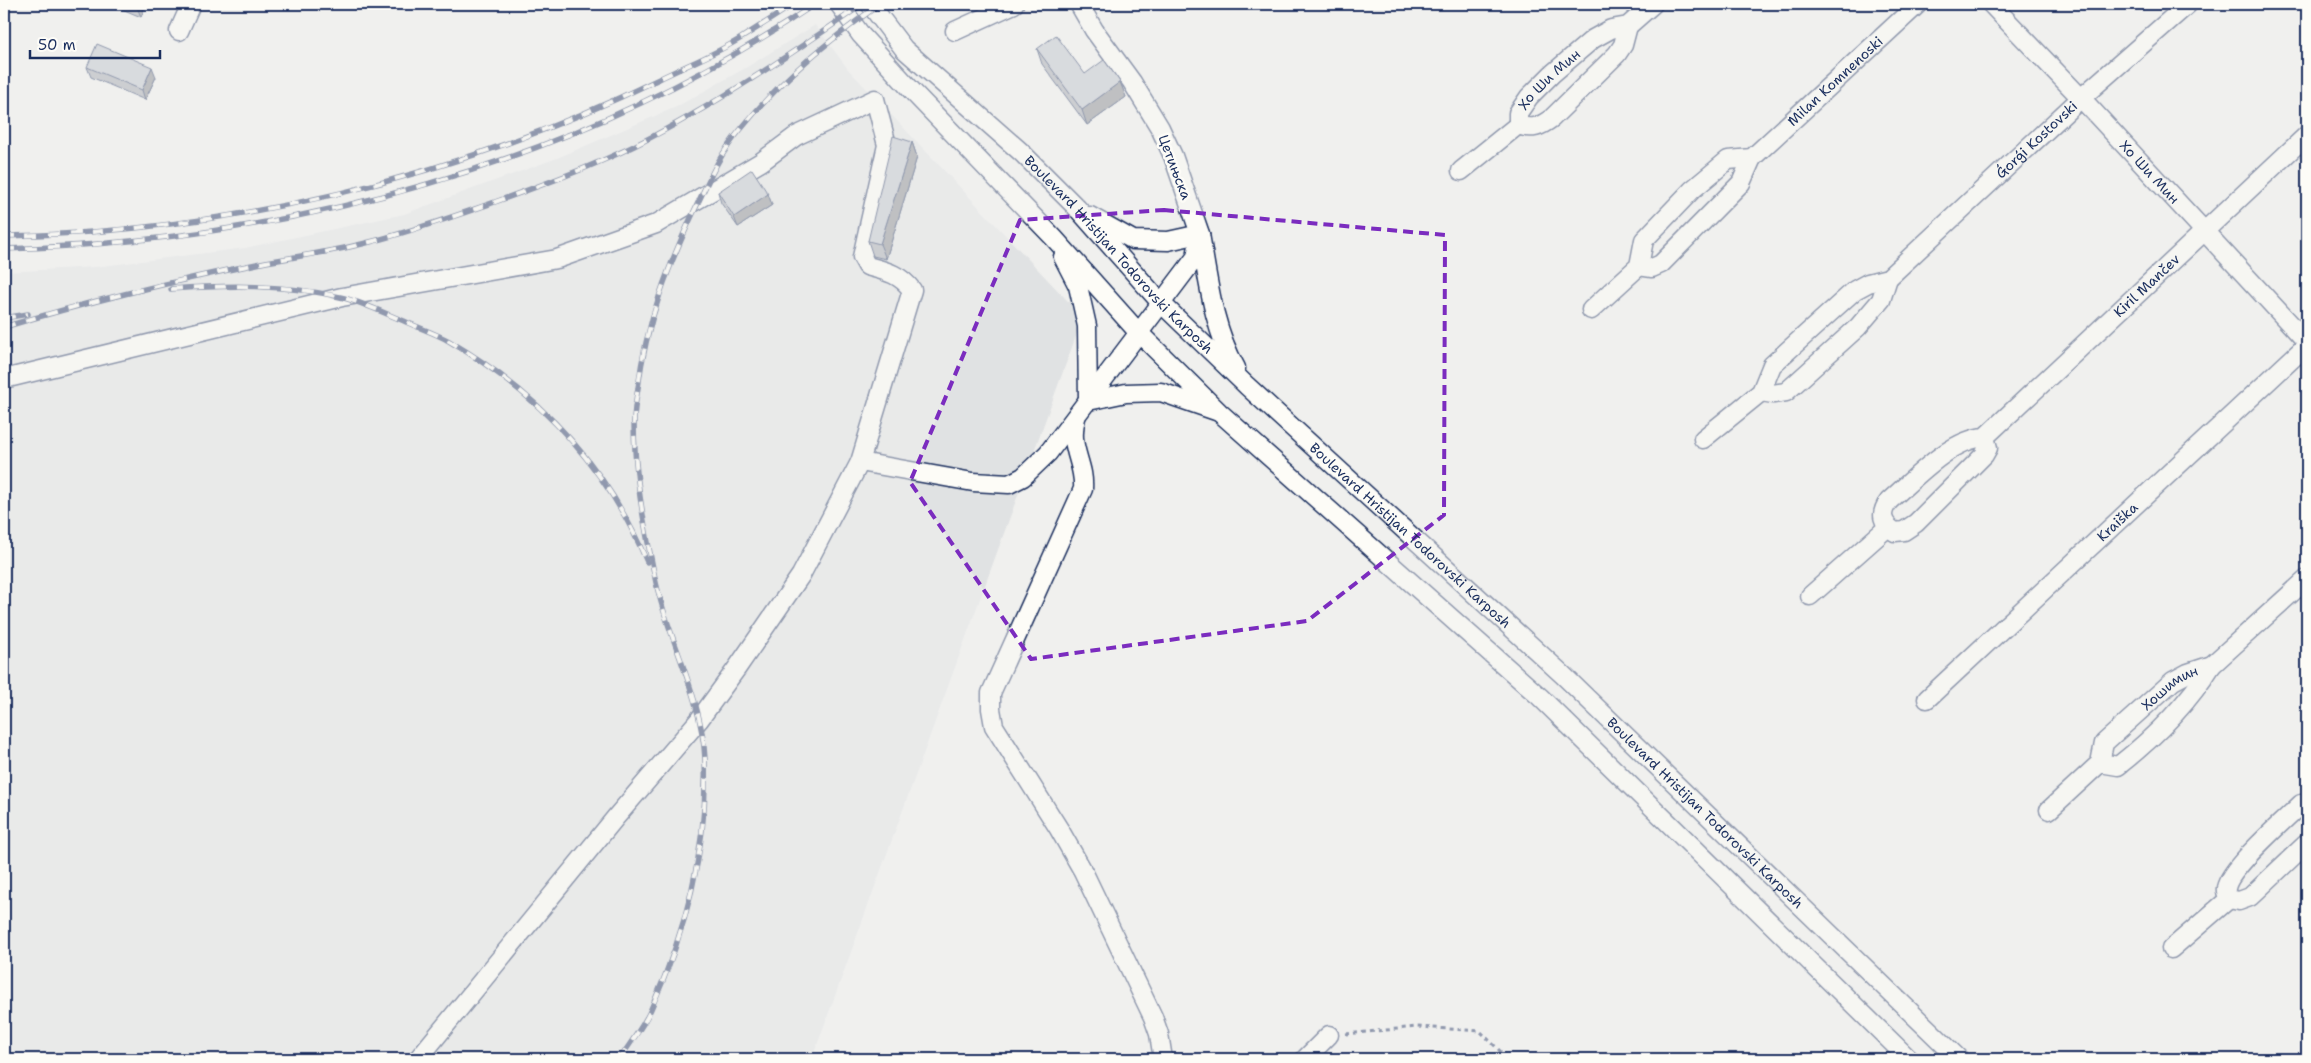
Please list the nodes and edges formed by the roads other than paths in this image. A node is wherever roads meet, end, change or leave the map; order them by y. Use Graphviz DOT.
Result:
graph roads {
  1 [pos="191,4"];
  2 [pos="839,4"];
  3 [pos="870,4"];
  4 [pos="1014,4"];
  5 [pos="1079,4"];
  6 [pos="1652,4"];
  7 [pos="1918,4"];
  8 [pos="1991,4"];
  9 [pos="2188,4"];
  10 [pos="1628,26"];
  11 [pos="179,31"];
  12 [pos="955,31"];
  13 [pos="2082,98"];
  14 [pos="1518,125"];
  15 [pos="2307,135"];
  16 [pos="1752,158"];
  17 [pos="1461,170"];
  18 [pos="1077,208"];
  19 [pos="2204,231"];
  20 [pos="1200,234"];
  21 [pos="1054,238"];
  22 [pos="1639,266"];
  23 [pos="1888,278"];
  24 [pos="1161,303"];
  25 [pos="1592,310"];
  26 [pos="1138,332"];
  27 [pos="2307,344"];
  28 [pos="4,379"];
  29 [pos="1247,386"];
  30 [pos="1761,392"];
  31 [pos="1088,401"];
  32 [pos="1219,412"];
  33 [pos="1077,416"];
  34 [pos="1985,437"];
  35 [pos="1703,439"];
  36 [pos="860,462"];
  37 [pos="1888,527"];
  38 [pos="2307,579"];
  39 [pos="1810,596"];
  40 [pos="2212,665"];
  41 [pos="1927,698"];
  42 [pos="2100,763"];
  43 [pos="2307,803"];
  44 [pos="2049,810"];
  45 [pos="2307,843"];
  46 [pos="2229,899"];
  47 [pos="2171,949"];
  48 [pos="1329,1035"];
  49 [pos="418,1059"];
  50 [pos="1163,1059"];
  51 [pos="1305,1059"];
  52 [pos="1909,1059"];
  53 [pos="1959,1059"];
  1 -- 11 [label="street"];
  2 -- 21 [label="street"];
  3 -- 18 [label="street, Boulevard Hristijan Todorovski Karposh"];
  4 -- 12 [label="street"];
  5 -- 20 [label="street, Цетињска"];
  6 -- 10 [label="street, Хо Ши Мин"];
  7 -- 16 [label="street, Milan Komnenoski"];
  8 -- 13 [label="street, Хо Ши Мин"];
  9 -- 13 [label="street, Ǵorǵi Kostovski"];
  10 -- 14 [label="street, Хо Ши Мин"];
  10 -- 14 [label="street"];
  13 -- 19 [label="street, Хо Ши Мин"];
  13 -- 23 [label="street, Ǵorǵi Kostovski"];
  14 -- 17 [label="street, Хо Ши Мин"];
  15 -- 19 [label="street, Kiril Mančev"];
  16 -- 22 [label="street, Milan Komnenoski"];
  16 -- 22 [label="street"];
  18 -- 20 [label="street"];
  18 -- 24 [label="street, Boulevard Hristijan Todorovski Karposh"];
  19 -- 27 [label="street, Хо Ши Мин"];
  19 -- 34 [label="street, Kiril Mančev"];
  20 -- 24 [label="street"];
  20 -- 29 [label="street, Цетињска"];
  21 -- 26 [label="street"];
  21 -- 31 [label="street"];
  22 -- 25 [label="street"];
  23 -- 30 [label="street, Ǵorǵi Kostovski"];
  23 -- 30 [label="street, Ǵorǵi Kostovski"];
  24 -- 26 [label="street"];
  24 -- 29 [label="street, Boulevard Hristijan Todorovski Karposh"];
  26 -- 31 [label="street"];
  26 -- 32 [label="street"];
  27 -- 41 [label="street, Kraiška"];
  28 -- 36 [label="street"];
  29 -- 53 [label="street, Boulevard Hristijan Todorovski Karposh"];
  30 -- 35 [label="street, Ǵorǵi Kostovski"];
  31 -- 32 [label="street"];
  31 -- 33 [label="street"];
  32 -- 52 [label="street"];
  33 -- 36 [label="street"];
  33 -- 50 [label="street"];
  34 -- 37 [label="street, Kiril Mančev"];
  34 -- 37 [label="street"];
  36 -- 49 [label="street"];
  37 -- 39 [label="street"];
  38 -- 40 [label="street, Хошимин"];
  40 -- 42 [label="street, Хошимин"];
  40 -- 42 [label="street"];
  42 -- 44 [label="street, Хошимин"];
  43 -- 46 [label="street"];
  45 -- 46 [label="street"];
  46 -- 47 [label="street"];
  48 -- 51 [label="street"];
}
